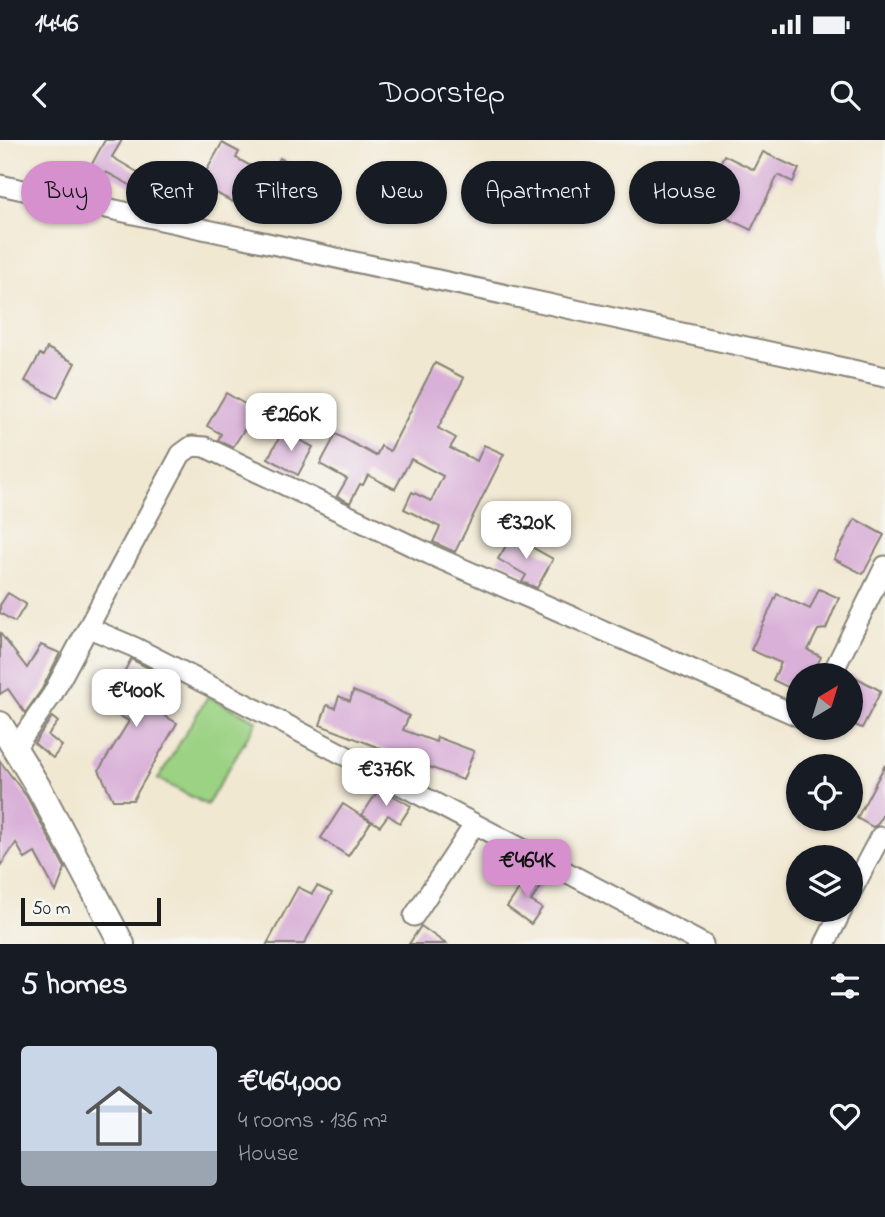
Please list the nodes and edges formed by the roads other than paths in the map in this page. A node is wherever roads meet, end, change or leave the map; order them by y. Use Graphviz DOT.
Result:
graph roads {
  1 [pos="0,185"];
  2 [pos="885,377"];
  3 [pos="885,566"];
  4 [pos="89,628"];
  5 [pos="837,663"];
  6 [pos="786,711"];
  7 [pos="0,724"];
  8 [pos="15,748"];
  9 [pos="474,825"];
  10 [pos="883,834"];
  11 [pos="863,870"];
  12 [pos="414,916"];
  13 [pos="836,922"];
  14 [pos="122,944"];
  15 [pos="703,944"];
  16 [pos="825,944"];
  1 -- 2 [label="street"];
  3 -- 5 [label="street"];
  4 -- 6 [label="street"];
  4 -- 8 [label="street"];
  4 -- 9 [label="street"];
  7 -- 8 [label="street"];
  8 -- 14 [label="street"];
  9 -- 12 [label="street"];
  9 -- 15 [label="street"];
  10 -- 11 [label="street"];
  13 -- 16 [label="street"];
}
